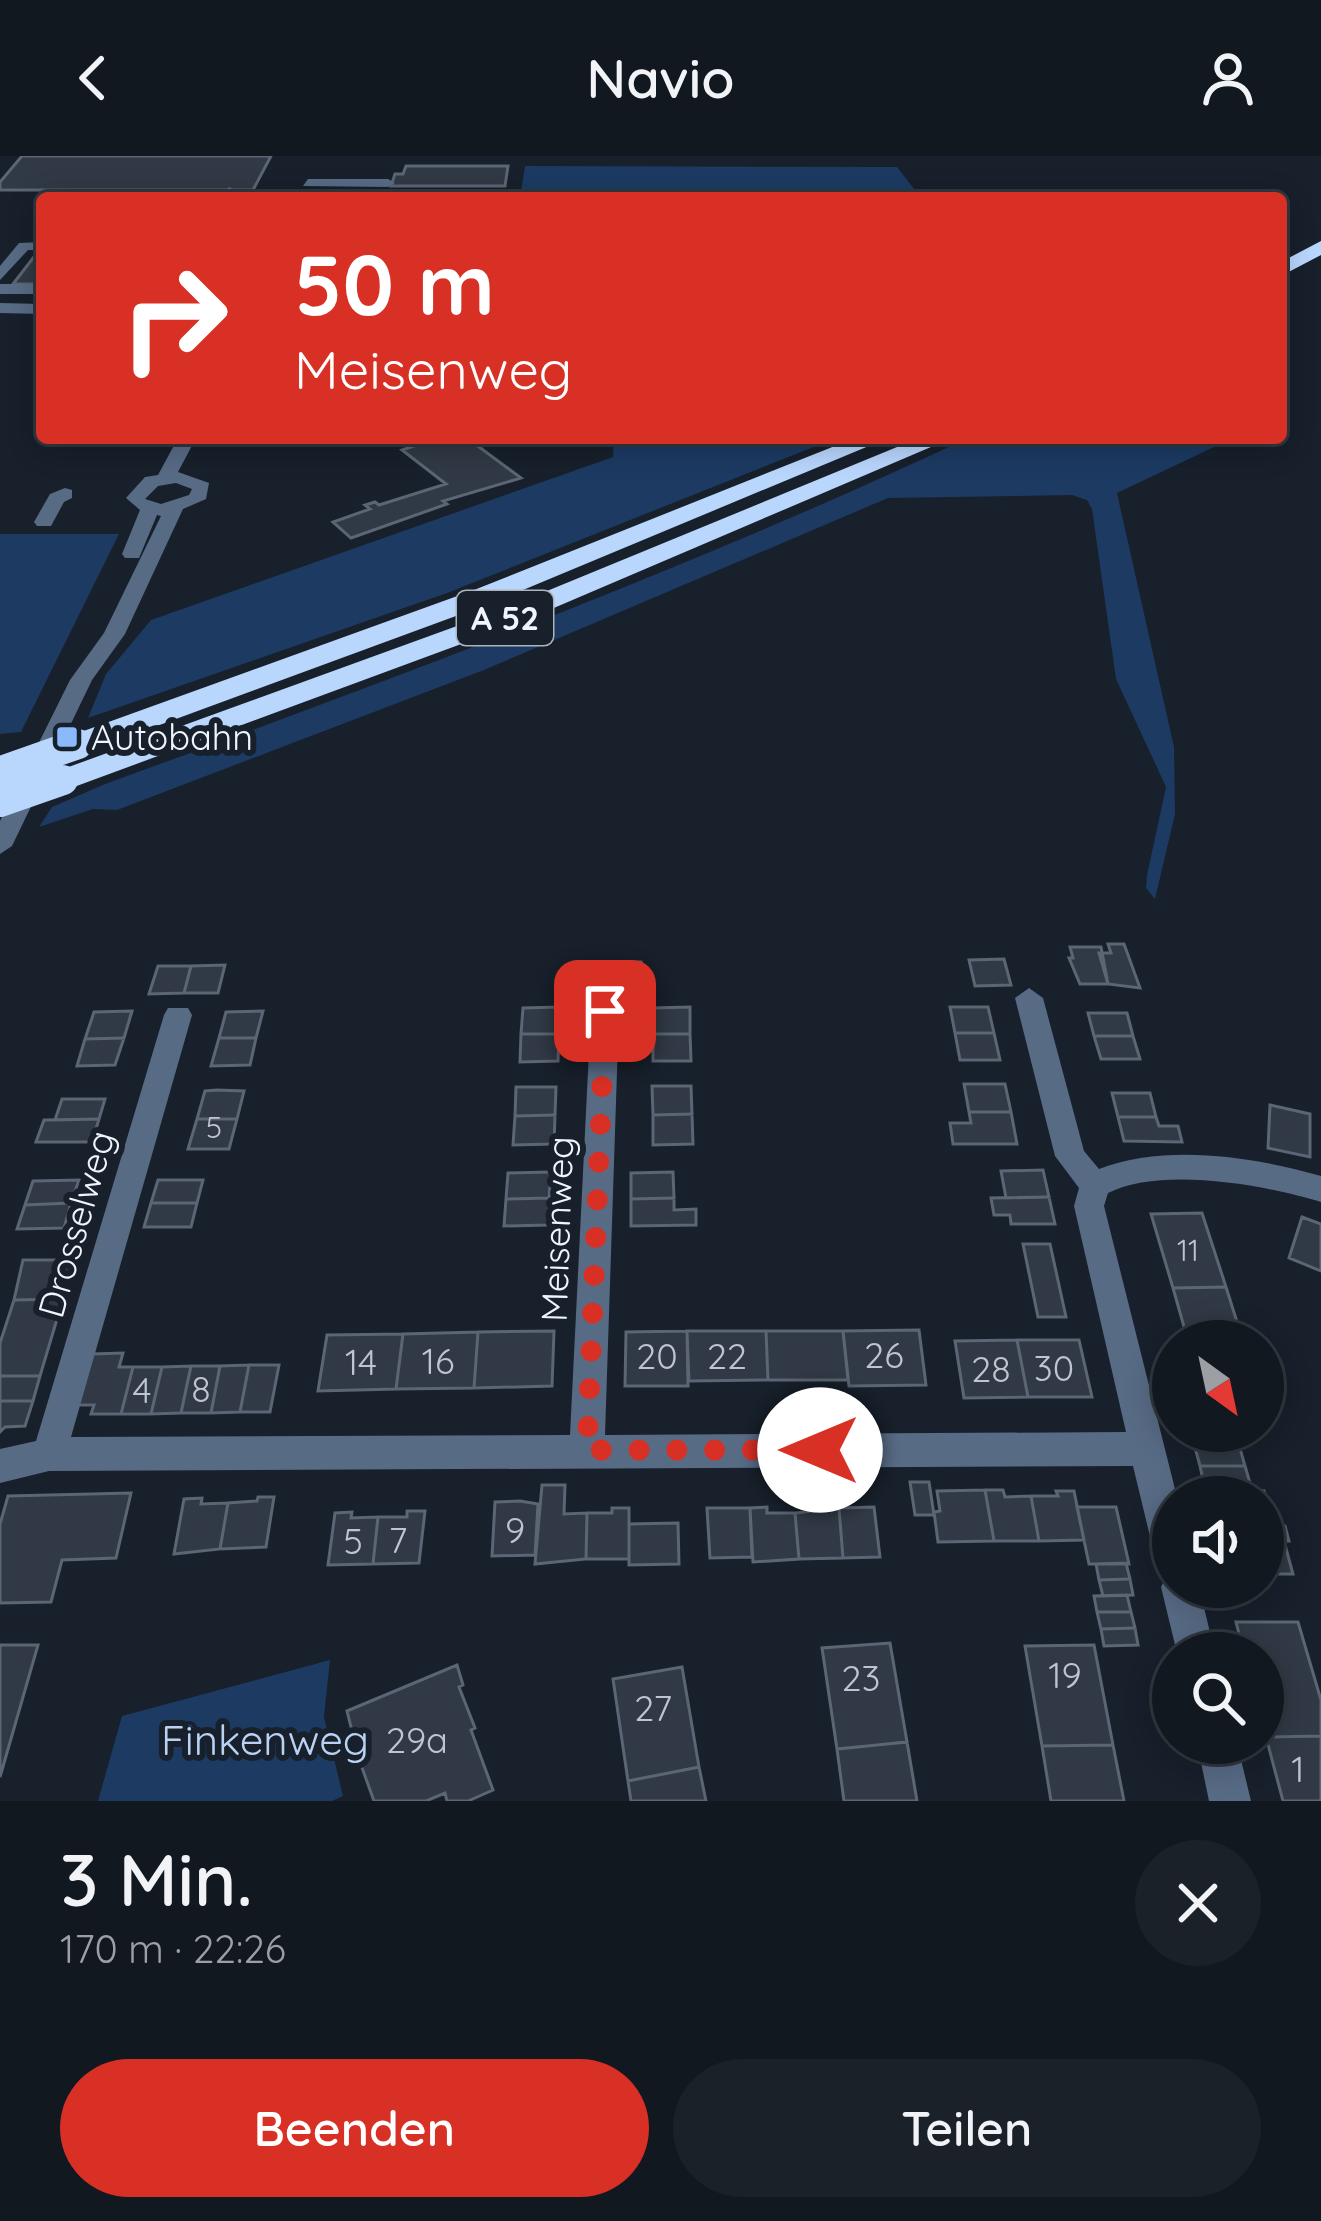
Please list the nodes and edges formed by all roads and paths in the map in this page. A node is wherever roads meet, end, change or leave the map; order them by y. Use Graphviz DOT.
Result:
graph roads {
  1 [pos="329,161"];
  2 [pos="366,164"];
  3 [pos="359,183"];
  4 [pos="388,183"];
  5 [pos="310,190"];
  6 [pos="1321,222"];
  7 [pos="1287,242"];
  8 [pos="36,246"];
  9 [pos="1321,247"];
  10 [pos="1287,267"];
  11 [pos="0,276"];
  12 [pos="0,289"];
  13 [pos="36,289"];
  14 [pos="0,308"];
  15 [pos="36,309"];
  16 [pos="184,444"];
  17 [pos="203,444"];
  18 [pos="861,444"];
  19 [pos="926,444"];
  20 [pos="165,478"];
  21 [pos="190,478"];
  22 [pos="64,494"];
  23 [pos="150,509"];
  24 [pos="174,509"];
  25 [pos="44,522"];
  26 [pos="81,680"];
  27 [pos="66,739"];
  28 [pos="0,771"];
  29 [pos="0,802"];
  30 [pos="0,846"];
  31 [pos="1029,998"];
  32 [pos="605,1011"];
  33 [pos="178,1015"];
  34 [pos="1094,1185"];
  35 [pos="1321,1189"];
  36 [pos="1148,1449"];
  37 [pos="587,1450"];
  38 [pos="49,1454"];
  39 [pos="0,1466"];
  40 [pos="1154,1476"];
  41 [pos="1222,1764"];
  42 [pos="1231,1801"];
  1 -- 5 [label="street"];
  2 -- 3 [label="street"];
  3 -- 4 [label="street"];
  3 -- 5 [label="street"];
  6 -- 7 [label="highway"];
  8 -- 11 [label="street"];
  9 -- 10 [label="highway"];
  12 -- 13 [label="street"];
  14 -- 15 [label="street"];
  16 -- 20 [label="street"];
  17 -- 21 [label="street"];
  18 -- 27 [label="highway, A 52"];
  19 -- 29 [label="highway, A 52, bridge"];
  20 -- 21 [label="street"];
  20 -- 23 [label="street"];
  21 -- 24 [label="street"];
  22 -- 25 [label="street"];
  23 -- 24 [label="street"];
  23 -- 26 [label="street"];
  24 -- 26 [label="street"];
  26 -- 27 [label="street"];
  27 -- 28 [label="highway, A 52, bridge"];
  27 -- 30 [label="street"];
  31 -- 34 [label="street"];
  32 -- 37 [label="street, Meisenweg"];
  33 -- 38 [label="street, Drosselweg"];
  34 -- 35 [label="street"];
  34 -- 36 [label="street"];
  36 -- 37 [label="street"];
  36 -- 40 [label="street"];
  37 -- 38 [label="street"];
  38 -- 39 [label="street"];
  41 -- 42 [label="street"];
}
